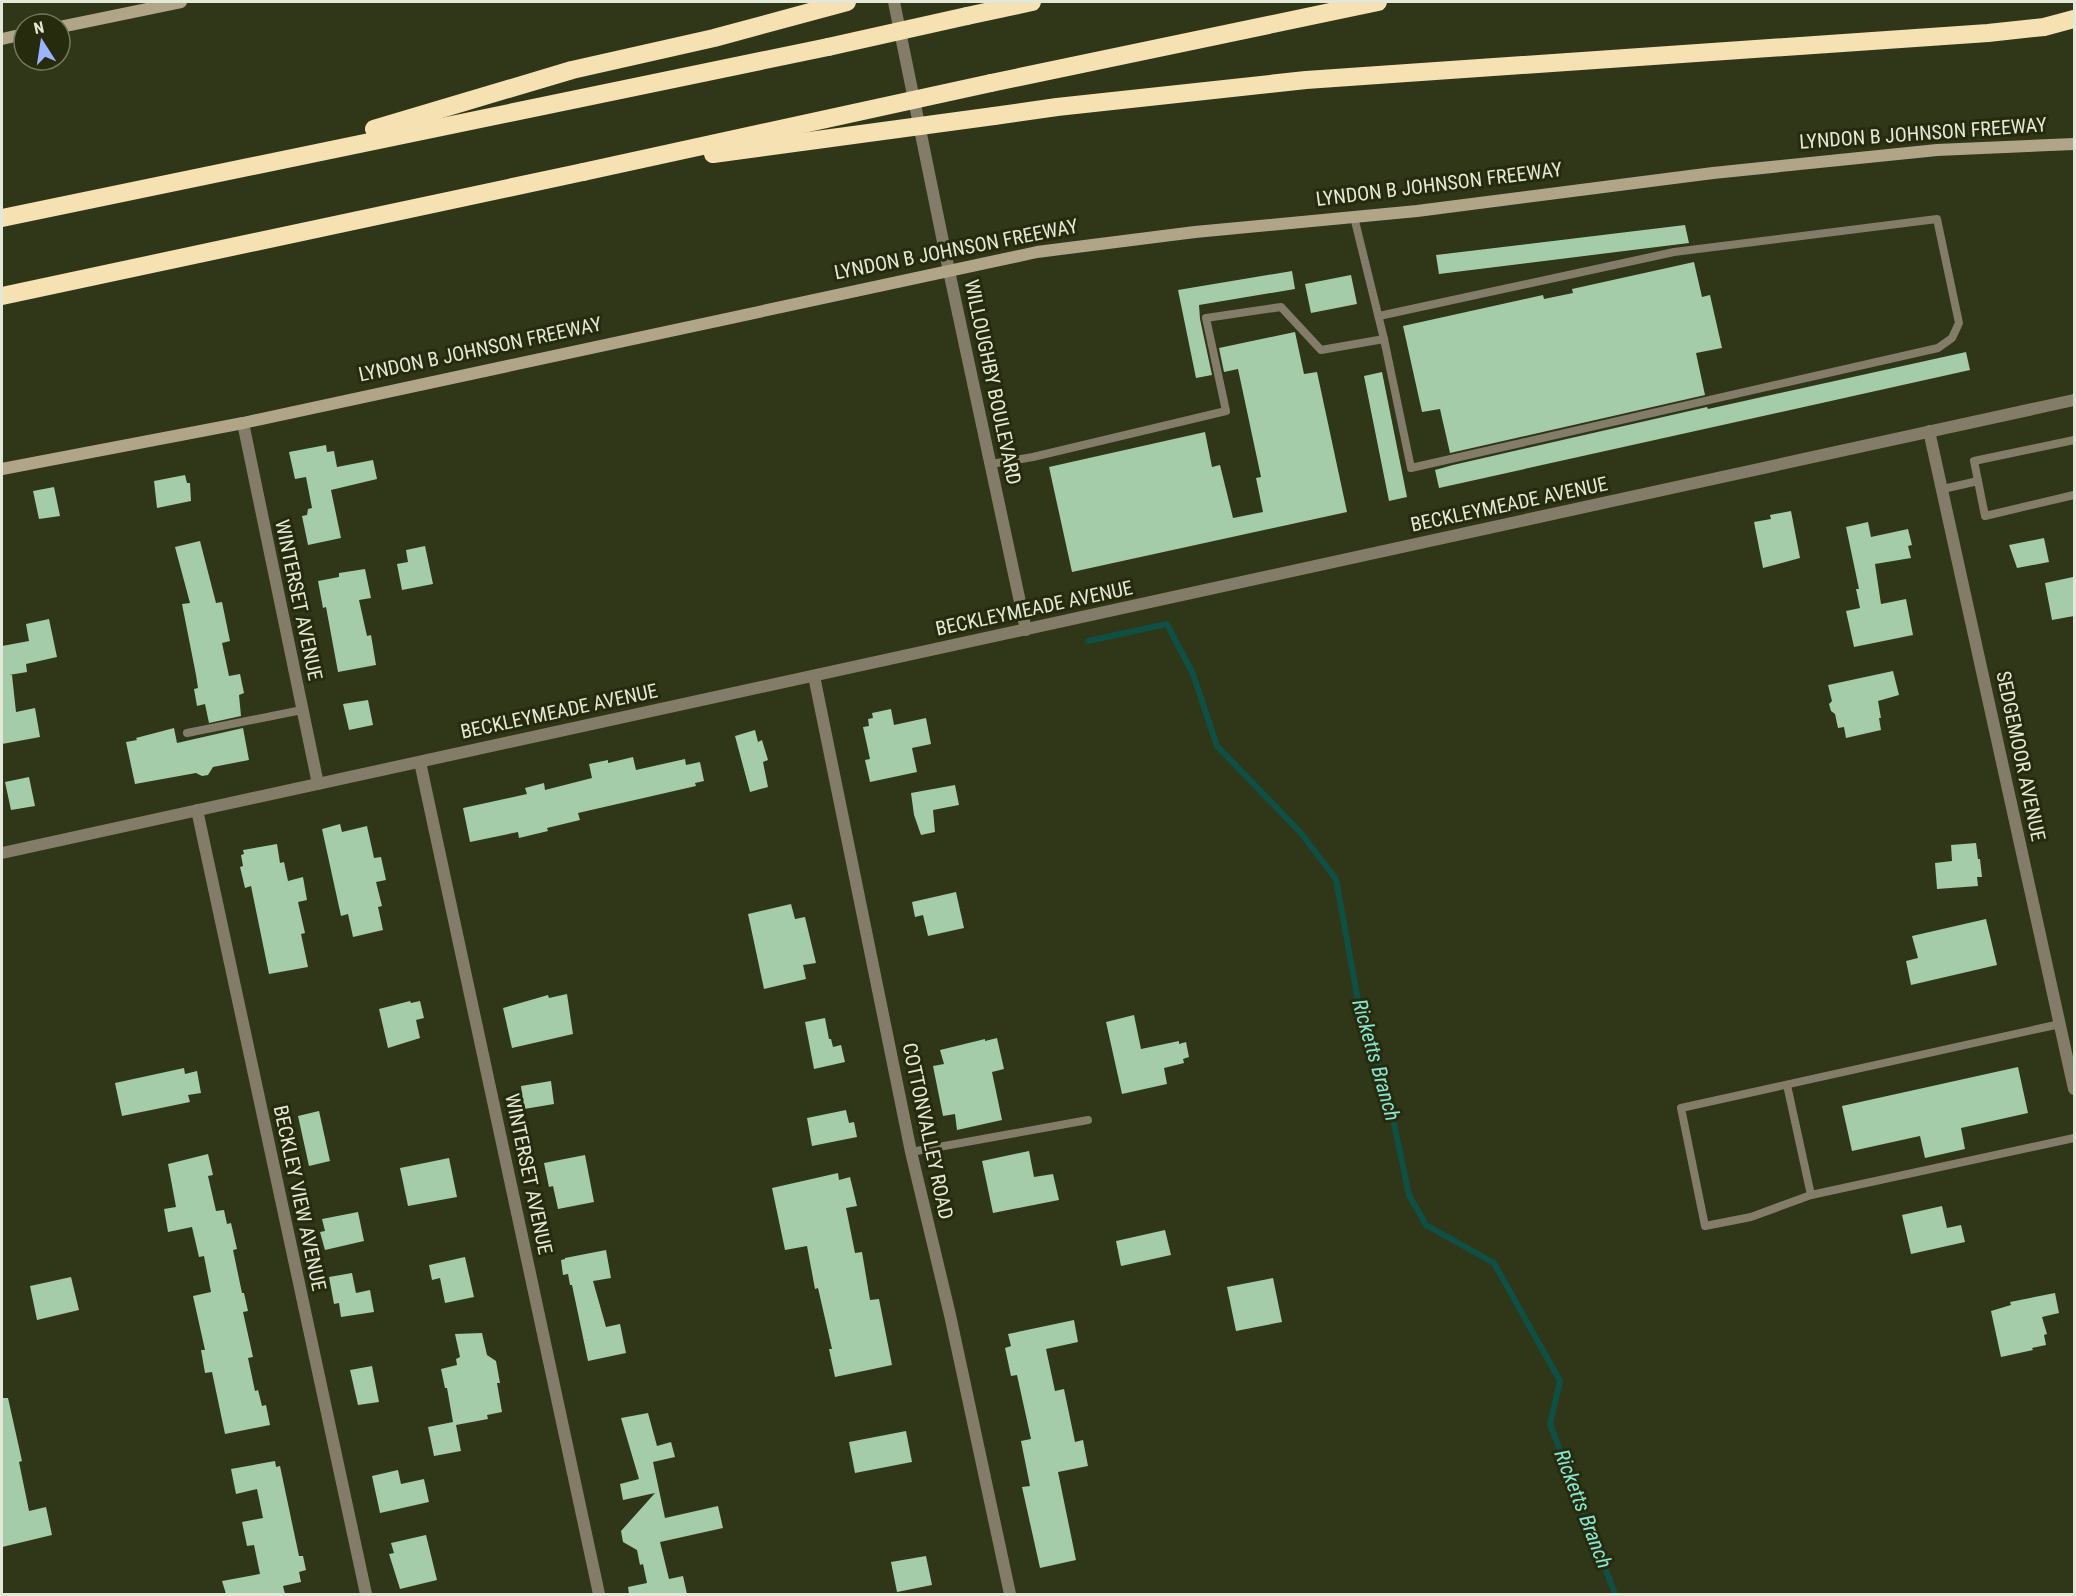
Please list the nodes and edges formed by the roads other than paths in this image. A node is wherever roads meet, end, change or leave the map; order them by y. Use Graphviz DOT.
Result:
graph roads {
  1 [pos="181,2"];
  2 [pos="894,2"];
  3 [pos="1032,2"];
  4 [pos="1378,2"];
  5 [pos="839,4"];
  6 [pos="2074,20"];
  7 [pos="72,25"];
  8 [pos="2074,144"];
  9 [pos="258,164"];
  10 [pos="583,172"];
  11 [pos="1354,217"];
  12 [pos="2,218"];
  13 [pos="949,272"];
  14 [pos="2,296"];
  15 [pos="1379,316"];
  16 [pos="1384,339"];
  17 [pos="2074,400"];
  18 [pos="243,423"];
  19 [pos="1929,431"];
  20 [pos="2074,440"];
  21 [pos="991,464"];
  22 [pos="2,469"];
  23 [pos="1978,481"];
  24 [pos="1943,489"];
  25 [pos="2074,495"];
  26 [pos="1026,630"];
  27 [pos="814,676"];
  28 [pos="302,710"];
  29 [pos="187,733"];
  30 [pos="420,762"];
  31 [pos="318,784"];
  32 [pos="196,810"];
  33 [pos="2,853"];
  34 [pos="2060,1024"];
  35 [pos="1787,1085"];
  36 [pos="2074,1089"];
  37 [pos="1088,1119"];
  38 [pos="2074,1138"];
  39 [pos="911,1152"];
  40 [pos="1810,1195"];
  41 [pos="366,1594"];
  42 [pos="600,1594"];
  43 [pos="1010,1594"];
  1 -- 7 [label="main road"];
  2 -- 13 [label="street, WILLOUGHBY BOULEVARD"];
  3 -- 9 [label="highway, bridge"];
  4 -- 10 [label="highway, bridge"];
  5 -- 9 [label="highway"];
  6 -- 10 [label="highway, bridge"];
  8 -- 11 [label="main road, LYNDON B JOHNSON FREEWAY"];
  9 -- 12 [label="highway"];
  10 -- 14 [label="highway"];
  11 -- 13 [label="main road, LYNDON B JOHNSON FREEWAY"];
  11 -- 15 [label="lane"];
  13 -- 18 [label="main road, LYNDON B JOHNSON FREEWAY"];
  13 -- 21 [label="street, WILLOUGHBY BOULEVARD"];
  15 -- 16 [label="lane"];
  15 -- 16 [label="lane"];
  16 -- 21 [label="lane"];
  17 -- 19 [label="street, BECKLEYMEADE AVENUE"];
  18 -- 22 [label="main road, LYNDON B JOHNSON FREEWAY"];
  18 -- 28 [label="street, WINTERSET AVENUE"];
  19 -- 24 [label="street, SEDGEMOOR AVENUE"];
  19 -- 26 [label="street, BECKLEYMEADE AVENUE"];
  20 -- 23 [label="lane"];
  21 -- 26 [label="street, WILLOUGHBY BOULEVARD"];
  23 -- 24 [label="lane"];
  23 -- 25 [label="lane"];
  24 -- 34 [label="street, SEDGEMOOR AVENUE"];
  26 -- 27 [label="street, BECKLEYMEADE AVENUE"];
  27 -- 30 [label="street, BECKLEYMEADE AVENUE"];
  27 -- 39 [label="street, COTTONVALLEY ROAD"];
  28 -- 29 [label="lane"];
  28 -- 31 [label="street, WINTERSET AVENUE"];
  30 -- 31 [label="street, BECKLEYMEADE AVENUE"];
  30 -- 42 [label="street, WINTERSET AVENUE"];
  31 -- 32 [label="street, BECKLEYMEADE AVENUE"];
  32 -- 33 [label="street, BECKLEYMEADE AVENUE"];
  32 -- 41 [label="street, BECKLEY VIEW AVENUE"];
  34 -- 35 [label="lane"];
  34 -- 36 [label="street, SEDGEMOOR AVENUE"];
  35 -- 40 [label="lane"];
  35 -- 40 [label="lane"];
  37 -- 39 [label="lane"];
  38 -- 40 [label="lane"];
  39 -- 43 [label="street, COTTONVALLEY ROAD"];
}
